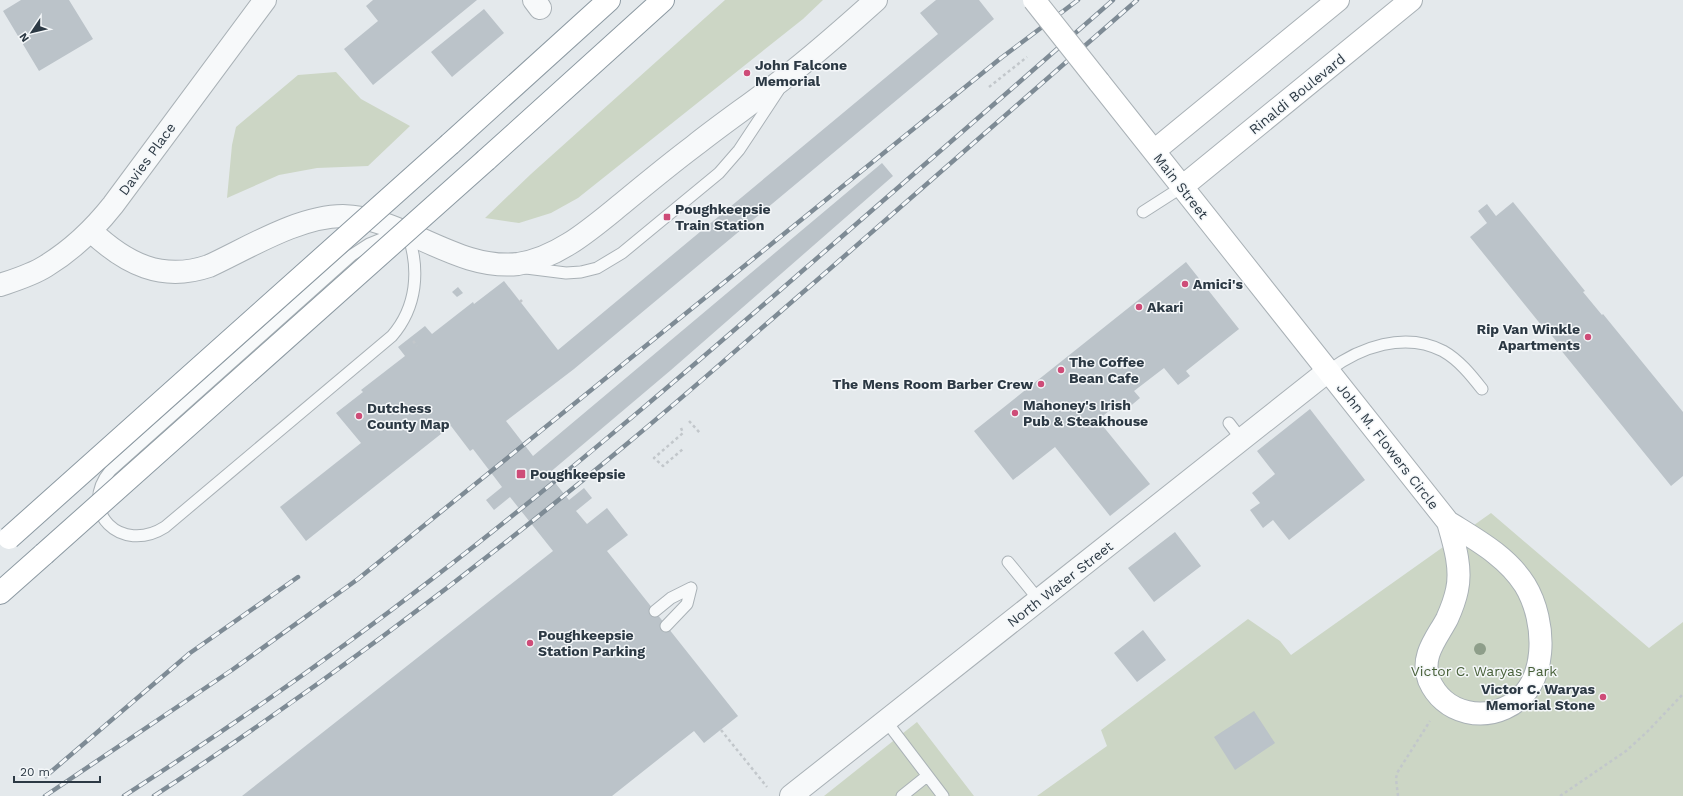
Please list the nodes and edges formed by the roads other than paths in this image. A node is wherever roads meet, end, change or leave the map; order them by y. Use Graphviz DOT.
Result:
graph roads {
  1 [pos="265,0"];
  2 [pos="609,0"];
  3 [pos="663,0"];
  4 [pos="876,0"];
  5 [pos="1034,0"];
  6 [pos="1338,0"];
  7 [pos="1411,0"];
  8 [pos="789,75"];
  9 [pos="1154,151"];
  10 [pos="1182,187"];
  11 [pos="1143,212"];
  12 [pos="92,231"];
  13 [pos="405,233"];
  14 [pos="500,264"];
  15 [pos="0,285"];
  16 [pos="1328,371"];
  17 [pos="1482,389"];
  18 [pos="1448,522"];
  19 [pos="5,542"];
  20 [pos="1008,562"];
  21 [pos="0,593"];
  22 [pos="1039,600"];
  23 [pos="655,611"];
  24 [pos="666,626"];
  25 [pos="886,721"];
  26 [pos="927,776"];
  27 [pos="791,796"];
  28 [pos="902,796"];
  29 [pos="943,796"];
  1 -- 12 [label="street, Davies Place"];
  2 -- 19 [label="main road, bridge"];
  3 -- 21 [label="main road, bridge"];
  4 -- 8 [label="street"];
  5 -- 9 [label="main road, Main Street, bridge"];
  6 -- 9 [label="main road"];
  7 -- 10 [label="main road, Rinaldi Boulevard"];
  8 -- 14 [label="street"];
  8 -- 14 [label="lane"];
  9 -- 10 [label="main road, Main Street"];
  10 -- 11 [label="lane"];
  10 -- 16 [label="main road, Main Street"];
  12 -- 13 [label="street"];
  12 -- 15 [label="street, Davies Place"];
  13 -- 13 [label="lane"];
  13 -- 14 [label="street"];
  16 -- 17 [label="lane"];
  16 -- 18 [label="main road, John M. Flowers Circle"];
  16 -- 22 [label="street, North Water Street"];
  18 -- 18 [label="main road, John M. Flowers Circle"];
  20 -- 22 [label="lane"];
  22 -- 25 [label="street, North Water Street"];
  23 -- 24 [label="lane"];
  25 -- 26 [label="lane"];
  25 -- 27 [label="street, North Water Street"];
  26 -- 28 [label="lane"];
  26 -- 29 [label="lane"];
}
